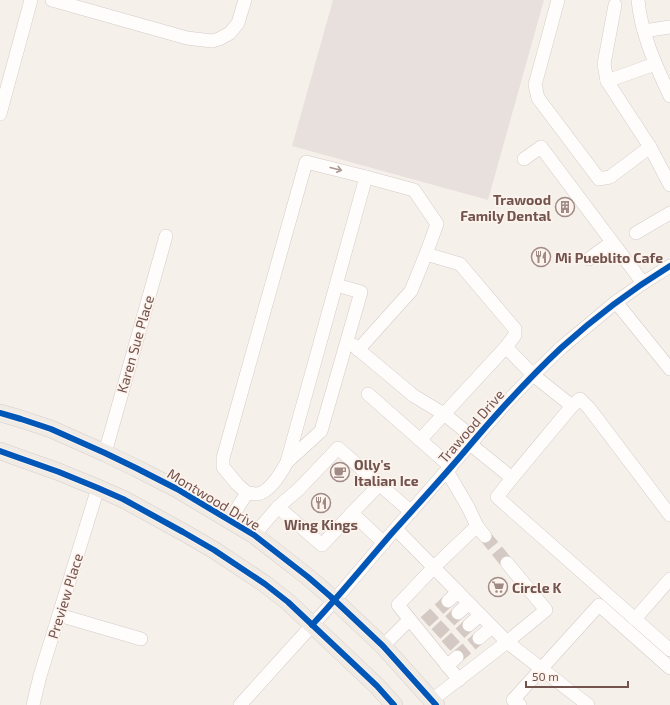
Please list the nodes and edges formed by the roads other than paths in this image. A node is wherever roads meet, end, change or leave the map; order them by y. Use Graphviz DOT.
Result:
graph roads {
  1 [pos="31,0"];
  2 [pos="52,0"];
  3 [pos="245,0"];
  4 [pos="558,0"];
  5 [pos="638,0"];
  6 [pos="615,5"];
  7 [pos="670,27"];
  8 [pos="644,31"];
  9 [pos="655,64"];
  10 [pos="607,81"];
  11 [pos="670,96"];
  12 [pos="0,114"];
  13 [pos="650,147"];
  14 [pos="524,159"];
  15 [pos="366,177"];
  16 [pos="670,185"];
  17 [pos="670,213"];
  18 [pos="636,233"];
  19 [pos="166,236"];
  20 [pos="612,242"];
  21 [pos="426,254"];
  22 [pos="589,259"];
  23 [pos="670,266"];
  24 [pos="643,283"];
  25 [pos="336,285"];
  26 [pos="616,302"];
  27 [pos="347,340"];
  28 [pos="506,347"];
  29 [pos="358,350"];
  30 [pos="670,368"];
  31 [pos="533,375"];
  32 [pos="368,394"];
  33 [pos="572,406"];
  34 [pos="0,413"];
  35 [pos="444,414"];
  36 [pos="420,440"];
  37 [pos="472,442"];
  38 [pos="0,451"];
  39 [pos="105,453"];
  40 [pos="287,462"];
  41 [pos="449,469"];
  42 [pos="512,478"];
  43 [pos="375,480"];
  44 [pos="98,488"];
  45 [pos="247,493"];
  46 [pos="278,507"];
  47 [pos="411,512"];
  48 [pos="352,513"];
  49 [pos="670,514"];
  50 [pos="230,521"];
  51 [pos="396,529"];
  52 [pos="254,535"];
  53 [pos="384,543"];
  54 [pos="507,563"];
  55 [pos="434,567"];
  56 [pos="670,579"];
  57 [pos="458,592"];
  58 [pos="334,601"];
  59 [pos="448,601"];
  60 [pos="469,603"];
  61 [pos="458,613"];
  62 [pos="59,615"];
  63 [pos="480,615"];
  64 [pos="635,619"];
  65 [pos="417,624"];
  66 [pos="312,625"];
  67 [pos="469,625"];
  68 [pos="492,626"];
  69 [pos="479,638"];
  70 [pos="141,639"];
  71 [pos="508,642"];
  72 [pos="668,644"];
  73 [pos="383,646"];
  74 [pos="457,657"];
  75 [pos="447,666"];
  76 [pos="542,668"];
  77 [pos="670,668"];
  78 [pos="459,680"];
  79 [pos="434,702"];
  80 [pos="33,705"];
  81 [pos="240,705"];
  82 [pos="394,705"];
  83 [pos="520,705"];
  84 [pos="588,705"];
  1 -- 12 [label="street"];
  2 -- 3 [label="street"];
  4 -- 13 [label="street"];
  5 -- 8 [label="street"];
  6 -- 10 [label="street"];
  7 -- 8 [label="street"];
  8 -- 9 [label="street"];
  9 -- 10 [label="street"];
  9 -- 11 [label="street"];
  10 -- 13 [label="street"];
  13 -- 16 [label="street"];
  14 -- 20 [label="street"];
  15 -- 21 [label="street"];
  15 -- 25 [label="street"];
  45 -- 15 [label="street, one-way"];
  17 -- 18 [label="street"];
  19 -- 39 [label="street, Karen Sue Place"];
  20 -- 22 [label="street"];
  20 -- 24 [label="street"];
  21 -- 28 [label="street"];
  21 -- 29 [label="street"];
  23 -- 24 [label="street, Trawood Drive"];
  24 -- 26 [label="street, Trawood Drive"];
  25 -- 27 [label="street"];
  25 -- 40 [label="street"];
  26 -- 30 [label="street"];
  26 -- 31 [label="street, Trawood Drive"];
  27 -- 29 [label="street"];
  27 -- 40 [label="street"];
  28 -- 31 [label="street"];
  28 -- 35 [label="street"];
  29 -- 35 [label="street"];
  31 -- 33 [label="street"];
  31 -- 37 [label="street, Trawood Drive"];
  32 -- 36 [label="street"];
  33 -- 42 [label="street"];
  33 -- 49 [label="street"];
  34 -- 39 [label="main road, Montwood Drive"];
  35 -- 36 [label="street"];
  35 -- 37 [label="street"];
  36 -- 41 [label="street"];
  37 -- 41 [label="street, Trawood Drive"];
  37 -- 42 [label="street"];
  38 -- 44 [label="main road"];
  39 -- 50 [label="main road, Montwood Drive"];
  40 -- 45 [label="street"];
  41 -- 47 [label="street, Trawood Drive"];
  41 -- 55 [label="street"];
  42 -- 64 [label="street"];
  43 -- 46 [label="street"];
  43 -- 47 [label="street"];
  43 -- 48 [label="street"];
  44 -- 62 [label="street, Preview Place"];
  44 -- 66 [label="main road"];
  45 -- 50 [label="street"];
  46 -- 48 [label="street"];
  46 -- 52 [label="street"];
  47 -- 51 [label="street, Trawood Drive"];
  48 -- 53 [label="street"];
  50 -- 52 [label="main road, Montwood Drive"];
  51 -- 53 [label="street, Trawood Drive"];
  51 -- 55 [label="street"];
  52 -- 58 [label="main road, Montwood Drive"];
  53 -- 58 [label="street, Trawood Drive"];
  54 -- 71 [label="street"];
  55 -- 57 [label="street"];
  55 -- 65 [label="street"];
  56 -- 64 [label="street"];
  57 -- 59 [label="street"];
  57 -- 60 [label="street"];
  58 -- 66 [label="street, Trawood Drive"];
  58 -- 73 [label="main road, Montwood Drive"];
  60 -- 61 [label="street"];
  60 -- 63 [label="street"];
  62 -- 70 [label="street"];
  62 -- 80 [label="street, Preview Place"];
  63 -- 67 [label="street"];
  63 -- 68 [label="street"];
  64 -- 72 [label="street"];
  65 -- 73 [label="street"];
  65 -- 75 [label="street"];
  66 -- 81 [label="street, Trawood Drive"];
  66 -- 82 [label="main road"];
  68 -- 69 [label="street"];
  68 -- 71 [label="street"];
  71 -- 76 [label="street"];
  71 -- 78 [label="street"];
  73 -- 79 [label="main road, Montwood Drive"];
  74 -- 75 [label="street"];
  75 -- 78 [label="street"];
  76 -- 77 [label="street"];
  76 -- 83 [label="street"];
  76 -- 84 [label="street"];
  78 -- 79 [label="street"];
}
